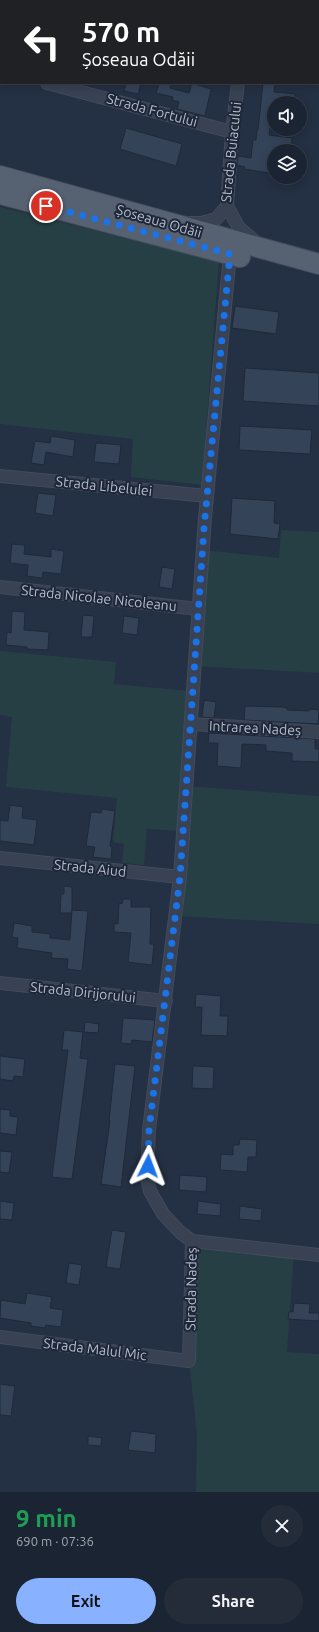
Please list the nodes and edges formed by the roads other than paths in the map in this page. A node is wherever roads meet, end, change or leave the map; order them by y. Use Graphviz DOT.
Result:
graph roads {
  1 [pos="52,84"];
  2 [pos="238,84"];
  3 [pos="232,132"];
  4 [pos="0,176"];
  5 [pos="0,194"];
  6 [pos="227,206"];
  7 [pos="170,224"];
  8 [pos="264,249"];
  9 [pos="230,254"];
  10 [pos="319,264"];
  11 [pos="319,279"];
  12 [pos="0,476"];
  13 [pos="207,496"];
  14 [pos="0,587"];
  15 [pos="198,609"];
  16 [pos="192,724"];
  17 [pos="319,732"];
  18 [pos="0,858"];
  19 [pos="180,877"];
  20 [pos="0,983"];
  21 [pos="166,1001"];
  22 [pos="192,1241"];
  23 [pos="319,1255"];
  24 [pos="0,1337"];
  25 [pos="189,1361"];
  1 -- 3 [label="street, Strada Fortului"];
  2 -- 3 [label="street, Strada Buiacului"];
  3 -- 6 [label="street, Strada Buiacului"];
  4 -- 7 [label="main road, Șoseaua Odăii"];
  5 -- 9 [label="main road, Șoseaua Odăii"];
  6 -- 7 [label="street, Strada Buiacului"];
  6 -- 8 [label="street"];
  7 -- 8 [label="main road, Șoseaua Odăii"];
  8 -- 10 [label="main road, Șoseaua Odăii"];
  9 -- 11 [label="main road, Șoseaua Odăii"];
  9 -- 13 [label="street, Strada Nadeș"];
  12 -- 13 [label="street, Strada Libelulei"];
  13 -- 15 [label="street, Strada Nadeș"];
  14 -- 15 [label="street, Strada Nicolae Nicoleanu"];
  15 -- 16 [label="street, Strada Nadeș"];
  16 -- 17 [label="street, Intrarea Nadeș"];
  16 -- 19 [label="street, Strada Nadeș"];
  18 -- 19 [label="street, Strada Aiud"];
  19 -- 21 [label="street, Strada Nadeș"];
  20 -- 21 [label="street, Strada Dirijorului"];
  21 -- 22 [label="street, Strada Nadeș"];
  22 -- 23 [label="street"];
  22 -- 25 [label="street, Strada Nadeș"];
  24 -- 25 [label="street, Strada Malul Mic"];
}
